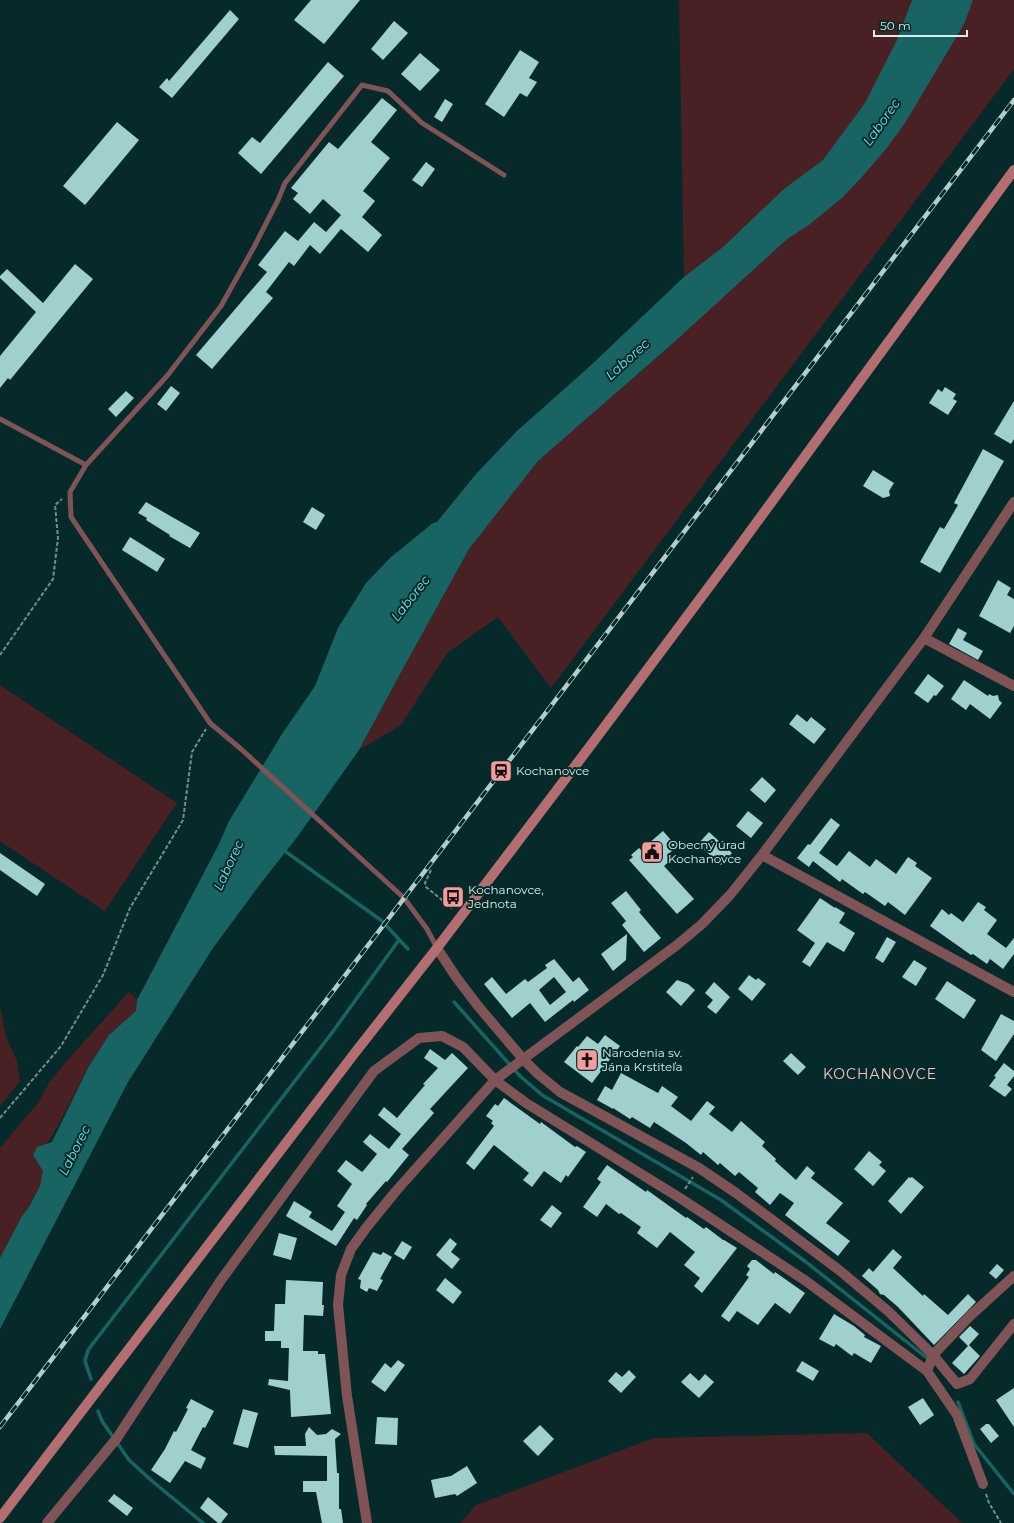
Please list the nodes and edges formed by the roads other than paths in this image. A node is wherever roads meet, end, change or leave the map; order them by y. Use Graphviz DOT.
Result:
graph roads {
  1 [pos="1014,170"];
  2 [pos="504,175"];
  3 [pos="0,419"];
  4 [pos="86,465"];
  5 [pos="1014,502"];
  6 [pos="924,638"];
  7 [pos="1014,686"];
  8 [pos="762,855"];
  9 [pos="437,948"];
  10 [pos="1014,992"];
  11 [pos="520,1061"];
  12 [pos="495,1080"];
  13 [pos="1014,1276"];
  14 [pos="1014,1324"];
  15 [pos="933,1355"];
  16 [pos="927,1371"];
  17 [pos="983,1484"];
  18 [pos="0,1518"];
  19 [pos="47,1523"];
  20 [pos="367,1523"];
  1 -- 9 [label="main road"];
  2 -- 4 [label="lane"];
  3 -- 4 [label="lane"];
  4 -- 9 [label="lane"];
  5 -- 6 [label="street"];
  6 -- 7 [label="street"];
  6 -- 8 [label="street"];
  8 -- 10 [label="street"];
  8 -- 11 [label="street"];
  9 -- 11 [label="street"];
  9 -- 18 [label="main road"];
  11 -- 12 [label="street"];
  11 -- 15 [label="street"];
  12 -- 16 [label="street"];
  12 -- 19 [label="street"];
  12 -- 20 [label="street"];
  13 -- 15 [label="street"];
  14 -- 15 [label="street"];
  15 -- 16 [label="street"];
  16 -- 17 [label="street"];
}
